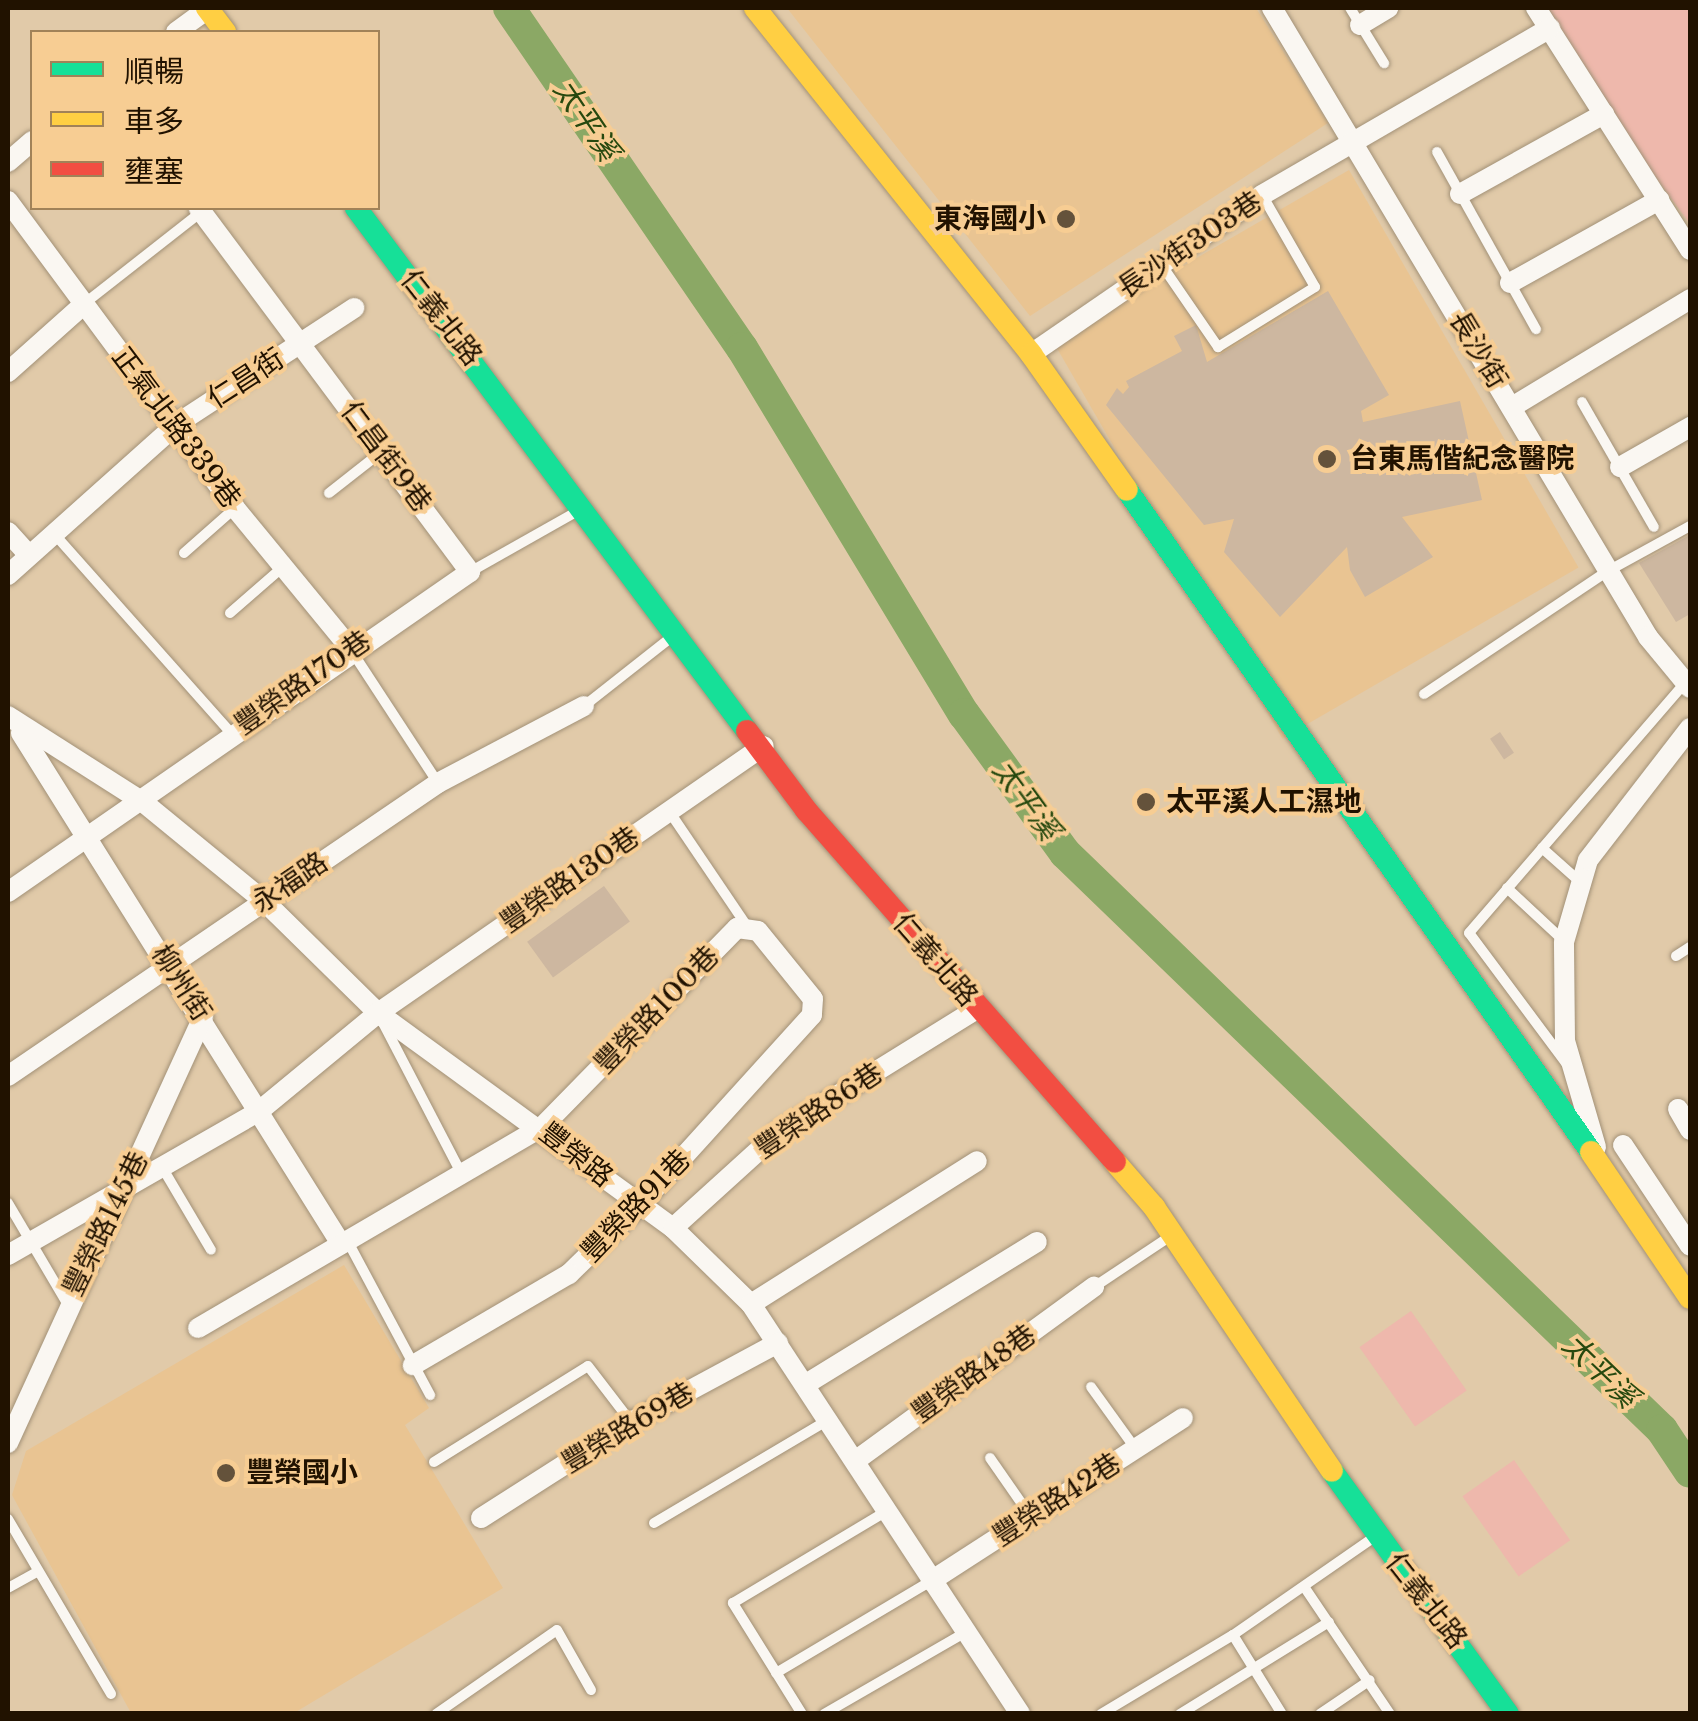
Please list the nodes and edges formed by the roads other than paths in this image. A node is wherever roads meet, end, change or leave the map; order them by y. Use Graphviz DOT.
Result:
graph roads {
  1 [pos="207,8"];
  2 [pos="755,8"];
  3 [pos="1272,8"];
  4 [pos="1388,8"];
  5 [pos="1536,8"];
  6 [pos="1355,16"];
  7 [pos="1550,28"];
  8 [pos="179,30"];
  9 [pos="224,30"];
  10 [pos="1384,63"];
  11 [pos="1604,114"];
  12 [pos="1352,140"];
  13 [pos="30,143"];
  14 [pos="1437,152"];
  15 [pos="8,162"];
  16 [pos="1460,194"];
  17 [pos="1262,195"];
  18 [pos="1659,200"];
  19 [pos="8,201"];
  20 [pos="199,210"];
  21 [pos="201,210"];
  22 [pos="358,210"];
  23 [pos="1690,250"];
  24 [pos="1161,263"];
  25 [pos="1510,282"];
  26 [pos="1690,299"];
  27 [pos="83,305"];
  28 [pos="354,308"];
  29 [pos="1536,328"];
  30 [pos="302,343"];
  31 [pos="1031,354"];
  32 [pos="8,372"];
  33 [pos="1582,402"];
  34 [pos="1512,407"];
  35 [pos="177,424"];
  36 [pos="1690,427"];
  37 [pos="380,453"];
  38 [pos="1620,467"];
  39 [pos="329,493"];
  40 [pos="234,508"];
  41 [pos="584,508"];
  42 [pos="1690,526"];
  43 [pos="1654,528"];
  44 [pos="8,532"];
  45 [pos="57,537"];
  46 [pos="184,553"];
  47 [pos="28,554"];
  48 [pos="283,567"];
  49 [pos="1608,571"];
  50 [pos="470,572"];
  51 [pos="8,575"];
  52 [pos="230,614"];
  53 [pos="677,633"];
  54 [pos="350,649"];
  55 [pos="1688,685"];
  56 [pos="1424,694"];
  57 [pos="584,706"];
  58 [pos="12,721"];
  59 [pos="1690,728"];
  60 [pos="231,733"];
  61 [pos="763,746"];
  62 [pos="438,783"];
  63 [pos="143,802"];
  64 [pos="670,811"];
  65 [pos="92,838"];
  66 [pos="1542,848"];
  67 [pos="1578,880"];
  68 [pos="1507,888"];
  69 [pos="8,892"];
  70 [pos="264,901"];
  71 [pos="746,926"];
  72 [pos="1564,942"];
  73 [pos="1690,947"];
  74 [pos="1676,956"];
  75 [pos="168,966"];
  76 [pos="814,1000"];
  77 [pos="977,1010"];
  78 [pos="378,1013"];
  79 [pos="203,1017"];
  80 [pos="1574,1073"];
  81 [pos="8,1076"];
  82 [pos="1678,1109"];
  83 [pos="258,1112"];
  84 [pos="542,1127"];
  85 [pos="1690,1130"];
  86 [pos="1624,1146"];
  87 [pos="977,1161"];
  88 [pos="1602,1162"];
  89 [pos="162,1167"];
  90 [pos="460,1171"];
  91 [pos="124,1189"];
  92 [pos="8,1203"];
  93 [pos="640,1206"];
  94 [pos="674,1228"];
  95 [pos="1174,1234"];
  96 [pos="29,1242"];
  97 [pos="344,1242"];
  98 [pos="1038,1242"];
  99 [pos="1690,1249"];
  100 [pos="211,1250"];
  101 [pos="8,1255"];
  102 [pos="1668,1264"];
  103 [pos="1094,1287"];
  104 [pos="1690,1298"];
  105 [pos="67,1303"];
  106 [pos="751,1304"];
  107 [pos="198,1328"];
  108 [pos="778,1343"];
  109 [pos="413,1364"];
  110 [pos="806,1384"];
  111 [pos="1091,1388"];
  112 [pos="430,1395"];
  113 [pos="1184,1418"];
  114 [pos="828,1420"];
  115 [pos="630,1422"];
  116 [pos="9,1437"];
  117 [pos="1136,1449"];
  118 [pos="990,1458"];
  119 [pos="854,1461"];
  120 [pos="434,1462"];
  121 [pos="885,1512"];
  122 [pos="1031,1517"];
  123 [pos="481,1518"];
  124 [pos="8,1519"];
  125 [pos="654,1523"];
  126 [pos="1376,1536"];
  127 [pos="37,1572"];
  128 [pos="931,1581"];
  129 [pos="8,1588"];
  130 [pos="1305,1588"];
  131 [pos="1328,1622"];
  132 [pos="967,1632"];
  133 [pos="1233,1635"];
  134 [pos="1254,1671"];
  135 [pos="776,1673"];
  136 [pos="1370,1680"];
  137 [pos="591,1690"];
  138 [pos="111,1694"];
  139 [pos="435,1712"];
  140 [pos="802,1714"];
  141 [pos="824,1714"];
  142 [pos="1020,1714"];
  143 [pos="1101,1714"];
  144 [pos="1180,1714"];
  145 [pos="1282,1714"];
  146 [pos="1320,1714"];
  147 [pos="1390,1714"];
  148 [pos="1508,1714"];
  1 -- 8 [label="street"];
  1 -- 9 [label="street"];
  2 -- 31 [label="street"];
  3 -- 12 [label="street, 長沙街"];
  4 -- 6 [label="street"];
  5 -- 7 [label="street"];
  6 -- 10 [label="lane"];
  7 -- 11 [label="street"];
  7 -- 12 [label="street, 長沙街303巷"];
  11 -- 16 [label="street"];
  11 -- 18 [label="street"];
  12 -- 17 [label="street, 長沙街303巷"];
  12 -- 34 [label="street, 長沙街"];
  13 -- 15 [label="street"];
  14 -- 16 [label="lane"];
  16 -- 25 [label="lane"];
  17 -- 24 [label="street, 長沙街303巷"];
  17 -- 24 [label="lane"];
  18 -- 23 [label="street"];
  18 -- 25 [label="street"];
  19 -- 27 [label="street, 正氣北路339巷"];
  20 -- 27 [label="lane"];
  21 -- 30 [label="street, 仁昌街9巷"];
  22 -- 41 [label="street, 仁義北路"];
  24 -- 31 [label="street, 長沙街303巷"];
  25 -- 29 [label="lane"];
  26 -- 34 [label="street"];
  27 -- 32 [label="street"];
  27 -- 35 [label="street, 正氣北路339巷"];
  28 -- 30 [label="street, 仁昌街"];
  30 -- 35 [label="street, 仁昌街"];
  30 -- 37 [label="street, 仁昌街9巷"];
  31 -- 88 [label="street"];
  33 -- 38 [label="lane"];
  34 -- 49 [label="street, 長沙街"];
  35 -- 40 [label="street, 正氣北路339巷"];
  35 -- 45 [label="street, 仁昌街"];
  36 -- 38 [label="street"];
  37 -- 39 [label="lane"];
  37 -- 50 [label="street, 仁昌街9巷"];
  38 -- 43 [label="lane"];
  40 -- 46 [label="lane"];
  40 -- 48 [label="street, 正氣北路339巷"];
  41 -- 50 [label="lane"];
  41 -- 53 [label="street, 仁義北路"];
  42 -- 49 [label="lane"];
  44 -- 47 [label="street"];
  45 -- 47 [label="street, 仁昌街"];
  45 -- 60 [label="lane"];
  47 -- 51 [label="street, 仁昌街"];
  48 -- 52 [label="lane"];
  48 -- 54 [label="street, 正氣北路339巷"];
  49 -- 55 [label="street, 長沙街"];
  49 -- 56 [label="lane"];
  50 -- 54 [label="street, 豐榮路170巷"];
  53 -- 57 [label="lane"];
  53 -- 61 [label="street, 仁義北路"];
  54 -- 60 [label="street, 豐榮路170巷"];
  54 -- 62 [label="lane"];
  55 -- 66 [label="lane"];
  57 -- 62 [label="street, 永福路"];
  58 -- 63 [label="street, 豐榮路"];
  58 -- 65 [label="street, 柳州街"];
  59 -- 67 [label="street"];
  60 -- 63 [label="street, 豐榮路170巷"];
  61 -- 64 [label="street, 豐榮路130巷"];
  61 -- 77 [label="street, 仁義北路"];
  62 -- 70 [label="street, 永福路"];
  63 -- 65 [label="street, 豐榮路170巷"];
  63 -- 70 [label="street, 豐榮路"];
  64 -- 71 [label="lane"];
  64 -- 78 [label="street, 豐榮路130巷"];
  65 -- 69 [label="street, 豐榮路170巷"];
  65 -- 75 [label="street, 柳州街"];
  66 -- 67 [label="lane"];
  66 -- 68 [label="lane"];
  67 -- 72 [label="street"];
  68 -- 72 [label="lane"];
  68 -- 80 [label="lane"];
  70 -- 75 [label="street, 永福路"];
  70 -- 78 [label="street, 豐榮路"];
  71 -- 76 [label="street, 豐榮路100巷"];
  71 -- 84 [label="street, 豐榮路100巷"];
  72 -- 80 [label="street"];
  73 -- 74 [label="lane"];
  75 -- 79 [label="street, 柳州街"];
  75 -- 81 [label="street, 永福路"];
  76 -- 93 [label="street, 豐榮路91巷"];
  77 -- 94 [label="street, 豐榮路86巷"];
  77 -- 95 [label="street, 仁義北路"];
  78 -- 83 [label="street, 豐榮路130巷"];
  78 -- 84 [label="street, 豐榮路"];
  78 -- 90 [label="lane"];
  79 -- 83 [label="street, 柳州街"];
  79 -- 91 [label="street, 豐榮路145巷"];
  80 -- 88 [label="street"];
  82 -- 85 [label="street"];
  83 -- 89 [label="street, 豐榮路130巷"];
  83 -- 97 [label="street, 柳州街"];
  84 -- 90 [label="street, 豐榮路100巷"];
  84 -- 93 [label="street, 豐榮路"];
  86 -- 99 [label="street"];
  87 -- 106 [label="street"];
  88 -- 102 [label="street"];
  89 -- 91 [label="street, 豐榮路130巷"];
  89 -- 100 [label="lane"];
  90 -- 97 [label="street, 豐榮路100巷"];
  91 -- 96 [label="street, 豐榮路130巷"];
  91 -- 105 [label="street, 豐榮路145巷"];
  92 -- 96 [label="lane"];
  93 -- 94 [label="street, 豐榮路"];
  93 -- 109 [label="street, 豐榮路91巷"];
  94 -- 106 [label="street, 豐榮路"];
  95 -- 103 [label="lane"];
  95 -- 126 [label="street, 仁義北路"];
  96 -- 101 [label="street, 豐榮路130巷"];
  96 -- 105 [label="lane"];
  97 -- 107 [label="street, 豐榮路100巷"];
  97 -- 109 [label="lane"];
  98 -- 110 [label="street"];
  99 -- 102 [label="street"];
  102 -- 104 [label="street"];
  103 -- 119 [label="street, 豐榮路48巷"];
  105 -- 116 [label="street, 豐榮路145巷"];
  106 -- 108 [label="street, 豐榮路"];
  108 -- 110 [label="street, 豐榮路"];
  108 -- 115 [label="street, 豐榮路69巷"];
  109 -- 112 [label="lane"];
  110 -- 114 [label="street, 豐榮路"];
  111 -- 117 [label="lane"];
  113 -- 117 [label="street, 豐榮路42巷"];
  114 -- 119 [label="street, 豐榮路"];
  114 -- 125 [label="lane"];
  115 -- 120 [label="lane"];
  115 -- 123 [label="street, 豐榮路69巷"];
  117 -- 122 [label="street, 豐榮路42巷"];
  118 -- 122 [label="lane"];
  119 -- 121 [label="street, 豐榮路"];
  121 -- 128 [label="street, 豐榮路"];
  121 -- 135 [label="lane"];
  122 -- 128 [label="street, 豐榮路42巷"];
  124 -- 127 [label="lane"];
  126 -- 130 [label="lane"];
  126 -- 148 [label="street, 仁義北路"];
  127 -- 129 [label="lane"];
  127 -- 138 [label="lane"];
  128 -- 132 [label="street, 豐榮路"];
  128 -- 135 [label="lane"];
  130 -- 131 [label="lane"];
  130 -- 133 [label="lane"];
  131 -- 134 [label="lane"];
  131 -- 136 [label="lane"];
  132 -- 141 [label="lane"];
  132 -- 142 [label="street, 豐榮路"];
  133 -- 134 [label="lane"];
  133 -- 143 [label="lane"];
  134 -- 144 [label="lane"];
  134 -- 145 [label="lane"];
  135 -- 140 [label="lane"];
  136 -- 146 [label="lane"];
  136 -- 147 [label="lane"];
  137 -- 139 [label="lane"];
}
